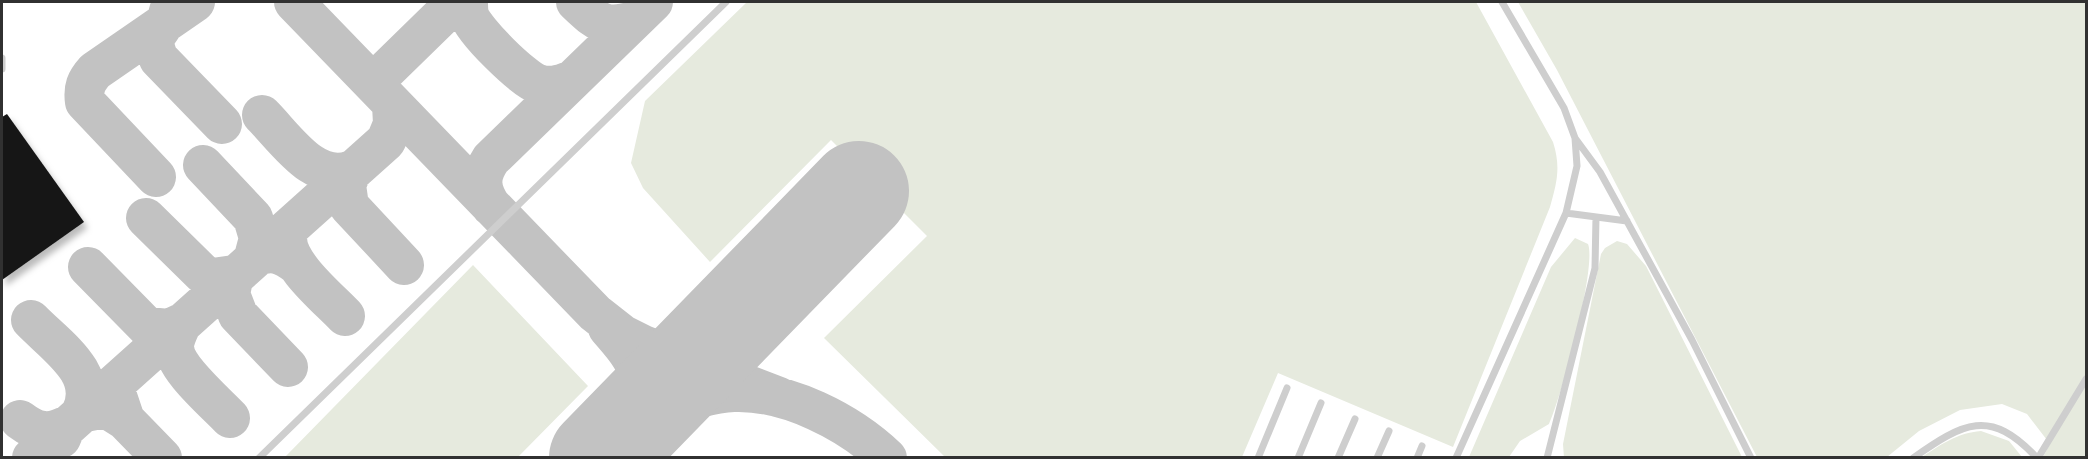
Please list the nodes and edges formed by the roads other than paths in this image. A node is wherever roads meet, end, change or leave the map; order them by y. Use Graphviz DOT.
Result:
graph roads {
  1 [pos="726,2"];
  2 [pos="1502,2"];
  3 [pos="2,58"];
  4 [pos="2,69"];
  5 [pos="1575,138"];
  6 [pos="1566,213"];
  7 [pos="1596,217"];
  8 [pos="1627,221"];
  9 [pos="2086,379"];
  10 [pos="1287,388"];
  11 [pos="1321,403"];
  12 [pos="1355,419"];
  13 [pos="1389,431"];
  14 [pos="1422,446"];
  15 [pos="259,458"];
  16 [pos="1258,458"];
  17 [pos="1298,458"];
  18 [pos="1338,458"];
  19 [pos="1377,458"];
  20 [pos="1417,458"];
  21 [pos="1456,458"];
  22 [pos="1547,458"];
  23 [pos="1751,458"];
  24 [pos="1913,458"];
  25 [pos="2038,458"];
  1 -- 15 [label="lane"];
  2 -- 5 [label="lane"];
  3 -- 4 [label="lane"];
  5 -- 6 [label="lane"];
  5 -- 8 [label="lane"];
  6 -- 7 [label="lane"];
  6 -- 21 [label="lane"];
  7 -- 8 [label="lane"];
  7 -- 22 [label="lane"];
  8 -- 23 [label="lane"];
  9 -- 25 [label="lane"];
  10 -- 16 [label="lane"];
  11 -- 17 [label="lane"];
  12 -- 18 [label="lane"];
  13 -- 19 [label="lane"];
  14 -- 20 [label="lane"];
  24 -- 25 [label="lane"];
}
